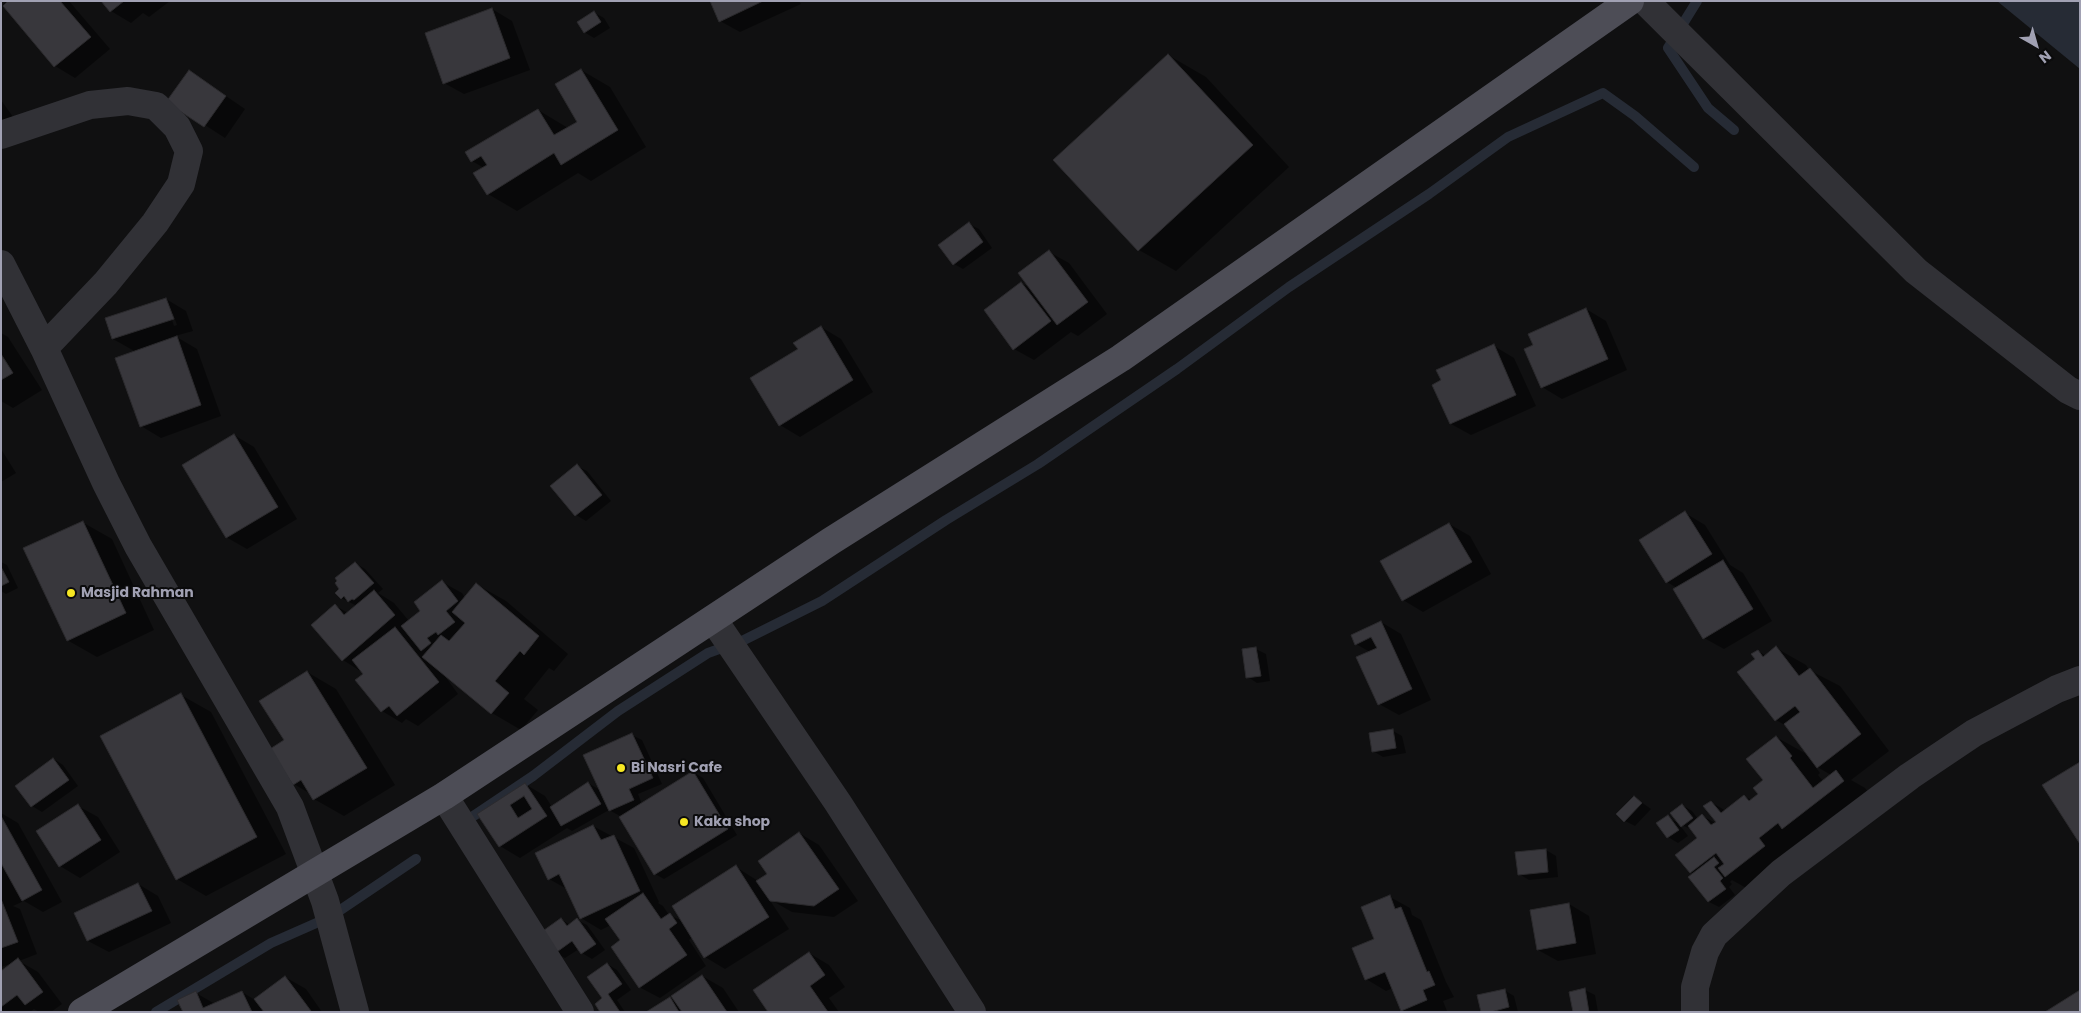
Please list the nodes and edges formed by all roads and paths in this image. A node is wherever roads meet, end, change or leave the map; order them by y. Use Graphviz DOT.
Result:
graph roads {
  1 [pos="1630,1"];
  2 [pos="1645,1"];
  3 [pos="1,135"];
  4 [pos="1,264"];
  5 [pos="44,348"];
  6 [pos="2080,396"];
  7 [pos="713,619"];
  8 [pos="2080,680"];
  9 [pos="444,796"];
  10 [pos="314,873"];
  11 [pos="82,1012"];
  12 [pos="355,1012"];
  13 [pos="580,1012"];
  14 [pos="972,1012"];
  15 [pos="1695,1012"];
  1 -- 7 [label="main road"];
  2 -- 6 [label="street"];
  3 -- 5 [label="street"];
  4 -- 5 [label="street"];
  5 -- 10 [label="street"];
  7 -- 9 [label="main road"];
  7 -- 14 [label="street"];
  8 -- 15 [label="street"];
  9 -- 10 [label="main road"];
  9 -- 13 [label="street"];
  10 -- 11 [label="main road"];
  10 -- 12 [label="street"];
}
